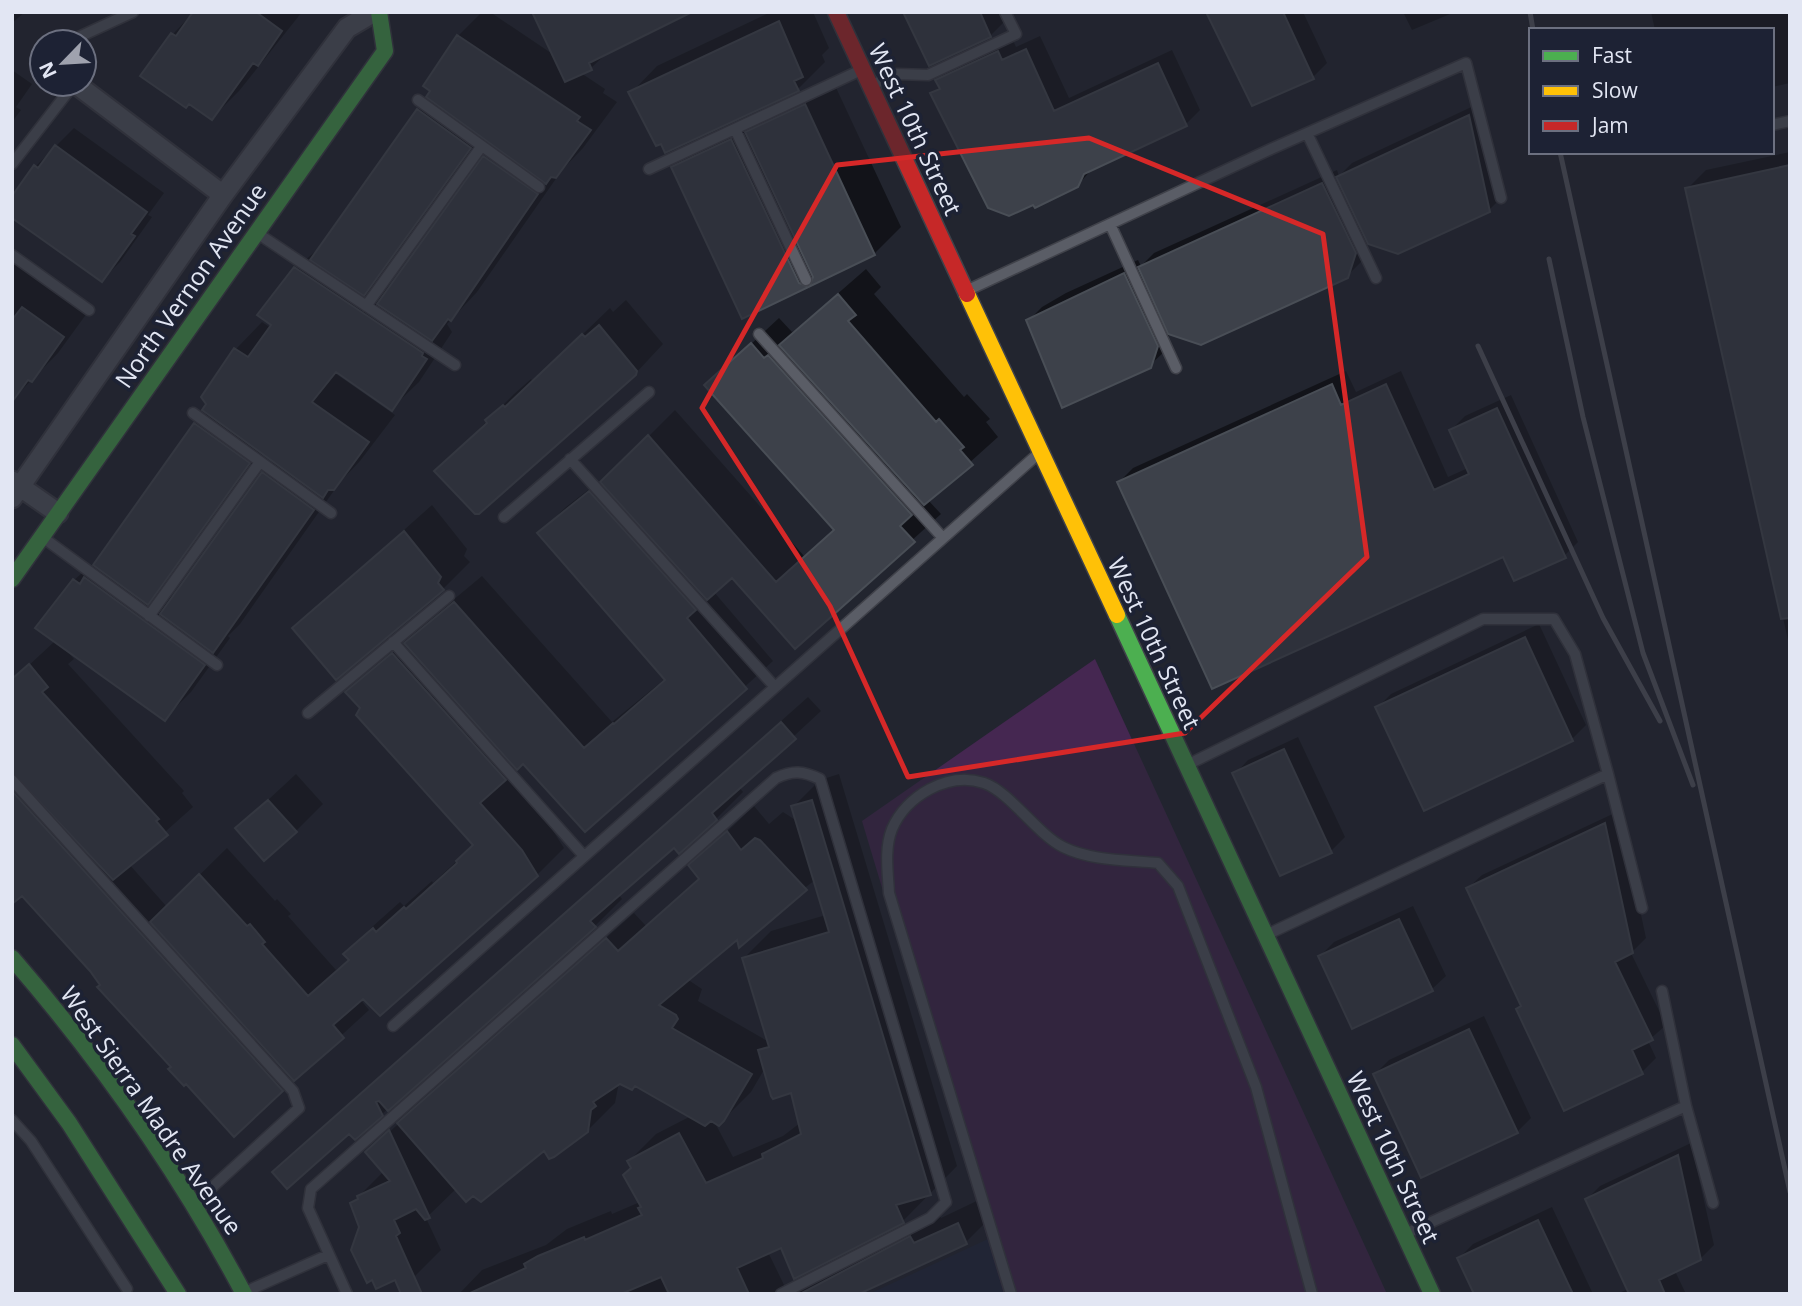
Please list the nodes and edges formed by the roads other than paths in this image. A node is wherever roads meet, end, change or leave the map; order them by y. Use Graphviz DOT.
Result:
graph roads {
  1 [pos="133,12"];
  2 [pos="374,12"];
  3 [pos="379,12"];
  4 [pos="836,12"];
  5 [pos="1005,12"];
  6 [pos="98,28"];
  7 [pos="863,69"];
  8 [pos="871,86"];
  9 [pos="64,98"];
  10 [pos="94,98"];
  11 [pos="418,100"];
  12 [pos="734,129"];
  13 [pos="1307,133"];
  14 [pos="481,147"];
  15 [pos="12,164"];
  16 [pos="649,169"];
  17 [pos="540,187"];
  18 [pos="223,195"];
  19 [pos="1500,198"];
  20 [pos="1110,224"];
  21 [pos="257,233"];
  22 [pos="12,255"];
  23 [pos="1376,278"];
  24 [pos="806,280"];
  25 [pos="966,291"];
  26 [pos="366,306"];
  27 [pos="89,310"];
  28 [pos="759,334"];
  29 [pos="455,365"];
  30 [pos="1176,368"];
  31 [pos="649,392"];
  32 [pos="193,414"];
  33 [pos="1041,451"];
  34 [pos="570,459"];
  35 [pos="260,462"];
  36 [pos="15,488"];
  37 [pos="58,513"];
  38 [pos="331,513"];
  39 [pos="503,517"];
  40 [pos="41,537"];
  41 [pos="943,538"];
  42 [pos="12,579"];
  43 [pos="449,596"];
  44 [pos="149,616"];
  45 [pos="393,642"];
  46 [pos="217,665"];
  47 [pos="775,687"];
  48 [pos="308,713"];
  49 [pos="1187,765"];
  50 [pos="1608,774"];
  51 [pos="12,780"];
  52 [pos="584,856"];
  53 [pos="1642,908"];
  54 [pos="1266,935"];
  55 [pos="12,958"];
  56 [pos="1662,991"];
  57 [pos="393,1026"];
  58 [pos="12,1045"];
  59 [pos="1686,1106"];
  60 [pos="12,1119"];
  61 [pos="1713,1203"];
  62 [pos="193,1204"];
  63 [pos="1405,1234"];
  64 [pos="328,1255"];
  65 [pos="127,1289"];
  66 [pos="244,1293"];
  67 [pos="345,1293"];
  68 [pos="178,1294"];
  69 [pos="780,1294"];
  70 [pos="1011,1294"];
  71 [pos="1312,1294"];
  72 [pos="1432,1294"];
  1 -- 6 [label="lane"];
  2 -- 18 [label="street, North Vernon Avenue"];
  3 -- 21 [label="street, North Vernon Avenue"];
  4 -- 7 [label="street, West 10th Street"];
  5 -- 8 [label="lane"];
  7 -- 8 [label="street, West 10th Street"];
  7 -- 12 [label="lane"];
  8 -- 25 [label="street, West 10th Street"];
  9 -- 15 [label="lane"];
  10 -- 18 [label="street"];
  11 -- 14 [label="lane"];
  12 -- 16 [label="lane"];
  12 -- 24 [label="lane"];
  13 -- 19 [label="lane"];
  13 -- 20 [label="lane"];
  13 -- 23 [label="lane"];
  14 -- 17 [label="lane"];
  14 -- 26 [label="lane"];
  18 -- 36 [label="street, North Vernon Avenue"];
  20 -- 25 [label="lane"];
  20 -- 30 [label="lane"];
  21 -- 26 [label="lane"];
  21 -- 37 [label="street, North Vernon Avenue"];
  22 -- 27 [label="lane"];
  25 -- 33 [label="street, West 10th Street"];
  26 -- 29 [label="lane"];
  28 -- 41 [label="lane"];
  31 -- 34 [label="lane"];
  32 -- 35 [label="lane"];
  33 -- 41 [label="lane"];
  33 -- 49 [label="street, West 10th Street"];
  34 -- 39 [label="lane"];
  34 -- 47 [label="lane"];
  35 -- 38 [label="lane"];
  35 -- 44 [label="lane"];
  36 -- 37 [label="street"];
  37 -- 40 [label="street, North Vernon Avenue"];
  40 -- 42 [label="street, North Vernon Avenue"];
  40 -- 44 [label="lane"];
  41 -- 47 [label="lane"];
  43 -- 45 [label="lane"];
  44 -- 46 [label="lane"];
  45 -- 48 [label="lane"];
  45 -- 52 [label="lane"];
  47 -- 52 [label="lane"];
  49 -- 50 [label="lane"];
  49 -- 54 [label="street, West 10th Street"];
  50 -- 53 [label="lane"];
  50 -- 54 [label="lane"];
  51 -- 62 [label="lane"];
  52 -- 57 [label="lane"];
  54 -- 63 [label="street, West 10th Street"];
  55 -- 62 [label="street, West Sierra Madre Avenue"];
  56 -- 59 [label="lane"];
  58 -- 68 [label="street"];
  59 -- 61 [label="lane"];
  59 -- 63 [label="lane"];
  60 -- 65 [label="lane"];
  62 -- 66 [label="street, West Sierra Madre Avenue"];
  63 -- 72 [label="street, West 10th Street"];
  64 -- 66 [label="lane"];
  64 -- 67 [label="lane"];
  64 -- 69 [label="lane"];
  70 -- 71 [label="lane"];
}
